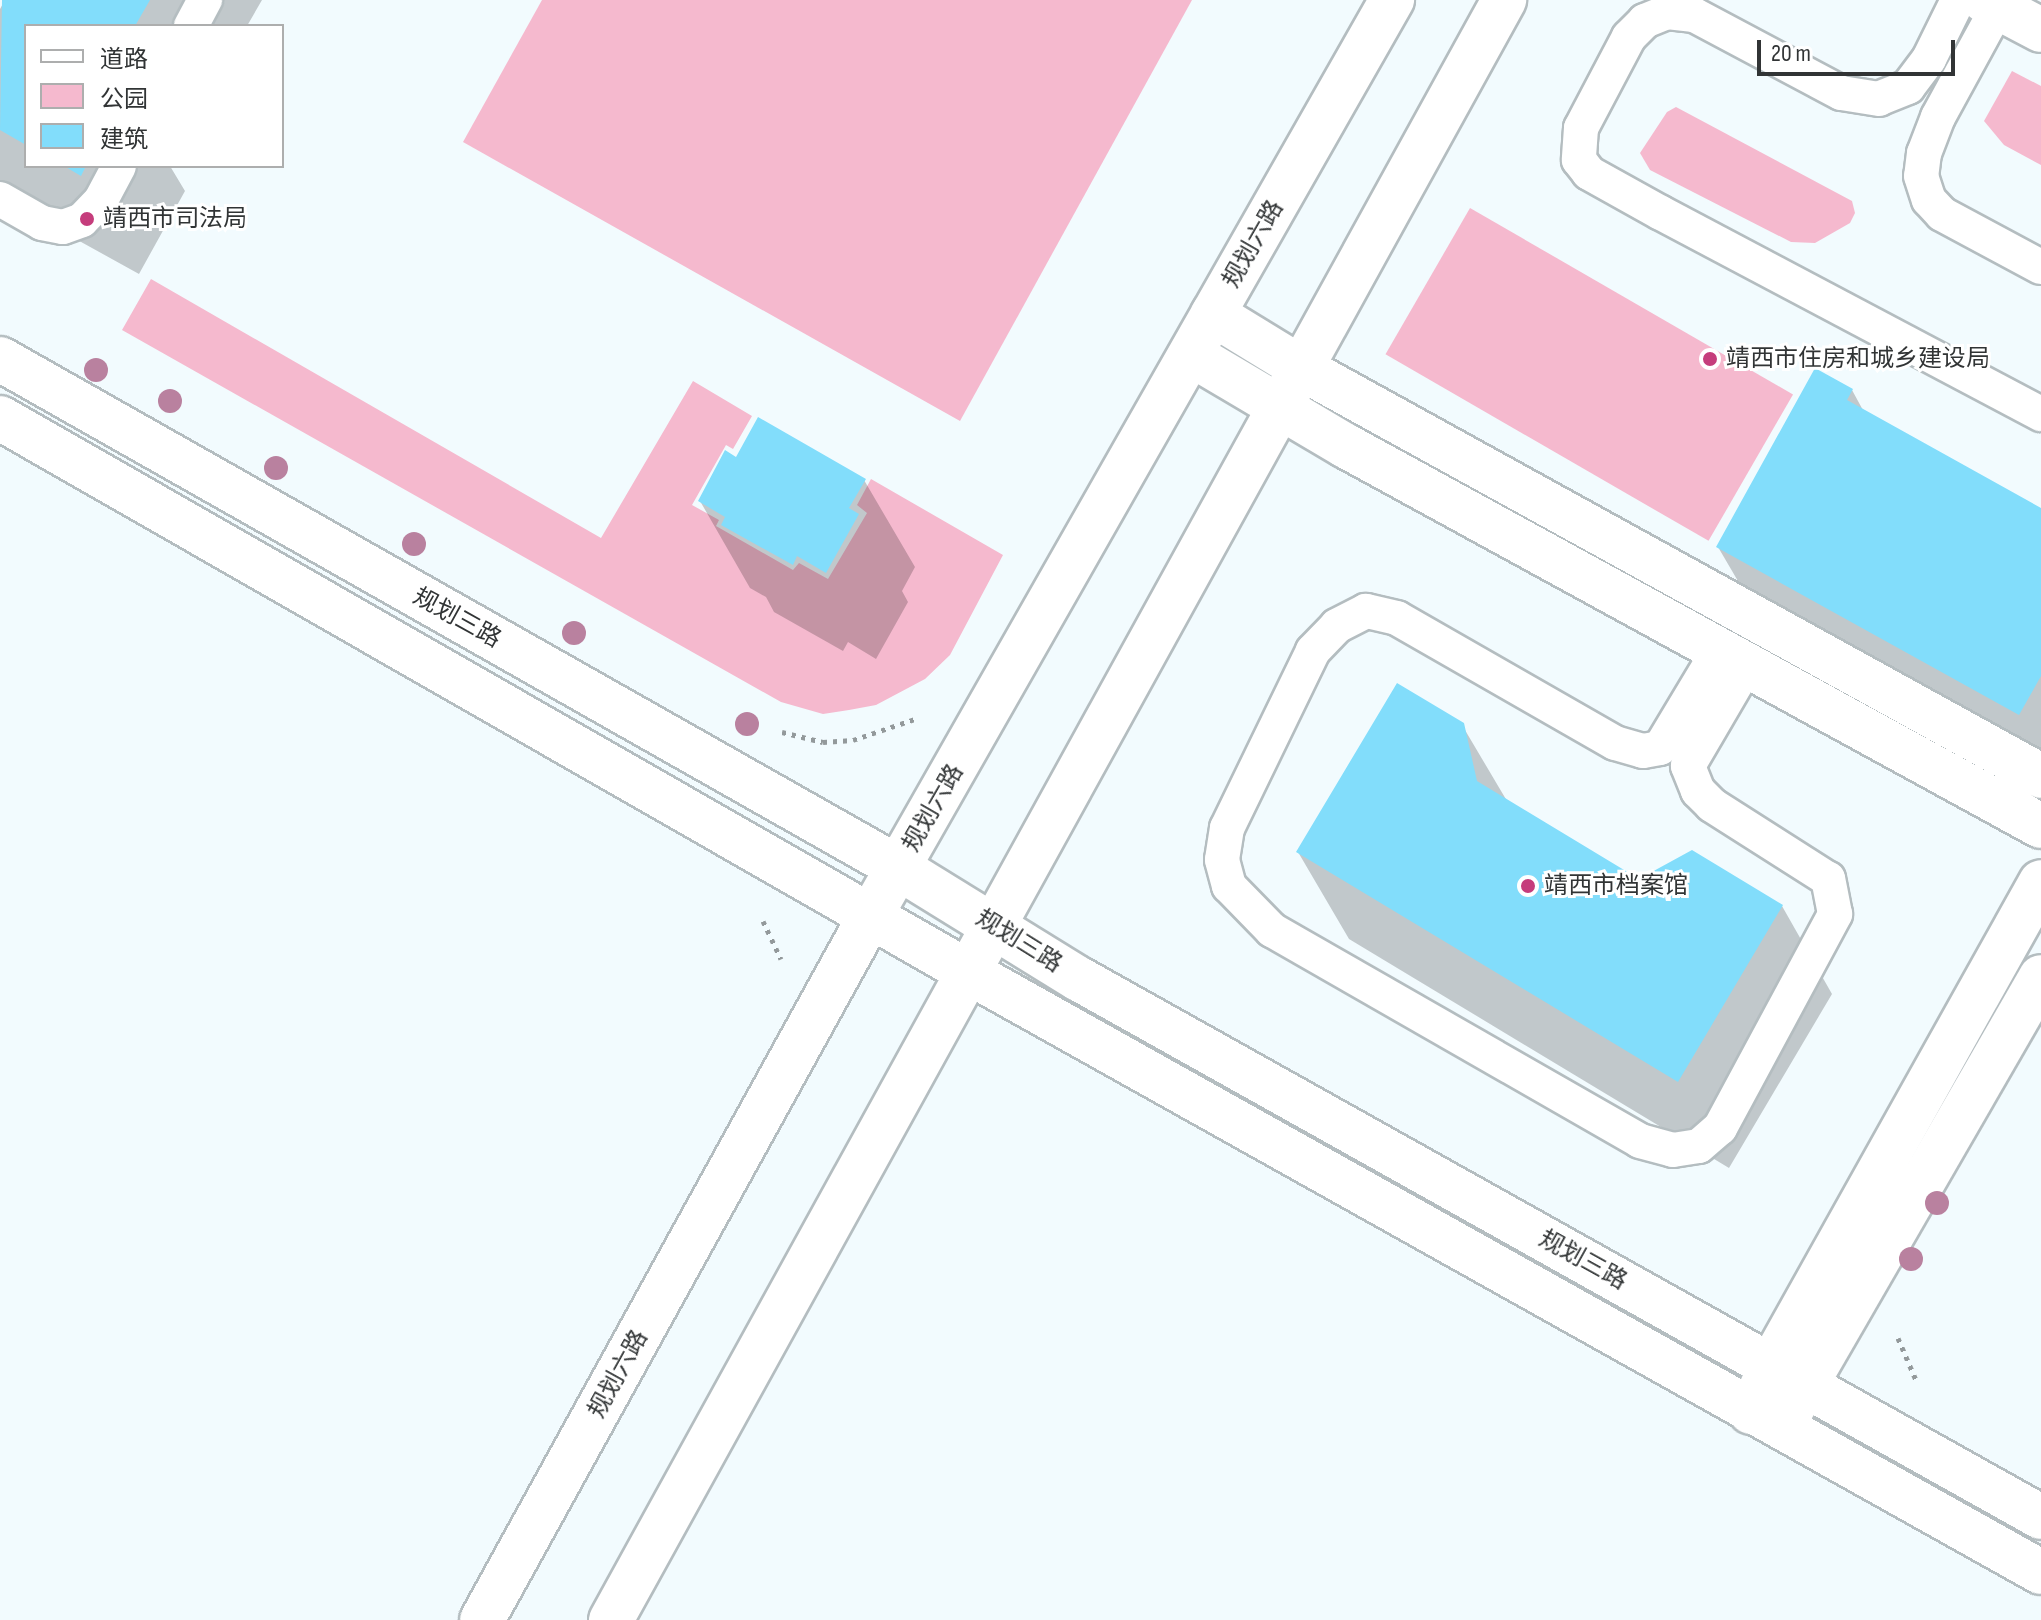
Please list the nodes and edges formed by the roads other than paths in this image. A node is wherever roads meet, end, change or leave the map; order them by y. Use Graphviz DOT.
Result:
graph roads {
  1 [pos="205,0"];
  2 [pos="1392,0"];
  3 [pos="1504,0"];
  4 [pos="1980,2"];
  5 [pos="192,24"];
  6 [pos="2041,30"];
  7 [pos="118,168"];
  8 [pos="0,199"];
  9 [pos="2041,267"];
  10 [pos="1213,314"];
  11 [pos="1192,355"];
  12 [pos="0,359"];
  13 [pos="1301,368"];
  14 [pos="1280,409"];
  15 [pos="2041,414"];
  16 [pos="0,418"];
  17 [pos="1733,658"];
  18 [pos="2041,776"];
  19 [pos="2041,826"];
  20 [pos="899,868"];
  21 [pos="2041,882"];
  22 [pos="872,913"];
  23 [pos="996,927"];
  24 [pos="970,973"];
  25 [pos="2041,977"];
  26 [pos="1788,1376"];
  27 [pos="1766,1419"];
  28 [pos="2041,1517"];
  29 [pos="2041,1572"];
  30 [pos="482,1620"];
  31 [pos="611,1620"];
  1 -- 5 [label="lane"];
  2 -- 10 [label="street, 规划六路"];
  3 -- 13 [label="street"];
  4 -- 6 [label="street"];
  4 -- 9 [label="lane"];
  4 -- 15 [label="lane"];
  7 -- 8 [label="lane"];
  10 -- 11 [label="street, 规划六路"];
  10 -- 13 [label="street"];
  11 -- 14 [label="street"];
  11 -- 20 [label="street, 规划六路"];
  12 -- 20 [label="street, 规划三路"];
  13 -- 14 [label="street"];
  13 -- 18 [label="street"];
  14 -- 17 [label="street"];
  14 -- 23 [label="street"];
  16 -- 22 [label="street, 规划三路"];
  17 -- 17 [label="lane"];
  17 -- 19 [label="street"];
  20 -- 22 [label="street, 规划六路"];
  20 -- 23 [label="street, 规划三路"];
  21 -- 26 [label="street"];
  22 -- 24 [label="street, 规划三路"];
  22 -- 30 [label="street, 规划六路"];
  23 -- 24 [label="street"];
  23 -- 26 [label="street, 规划三路"];
  24 -- 27 [label="street, 规划三路"];
  24 -- 31 [label="street"];
  25 -- 26 [label="street"];
  26 -- 27 [label="street"];
  26 -- 28 [label="street, 规划三路"];
  27 -- 29 [label="street, 规划三路"];
}
